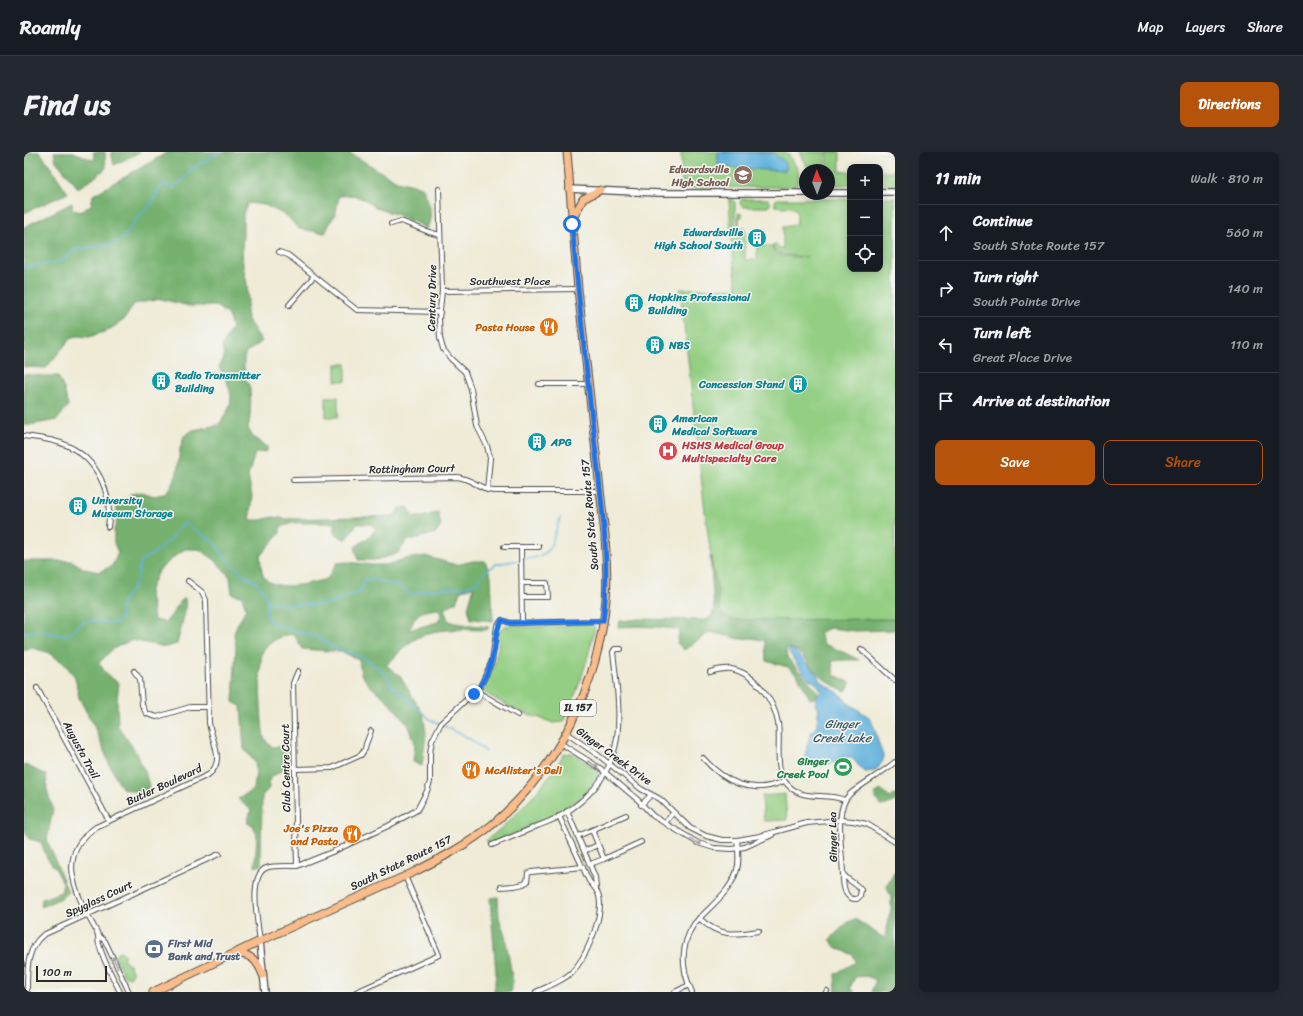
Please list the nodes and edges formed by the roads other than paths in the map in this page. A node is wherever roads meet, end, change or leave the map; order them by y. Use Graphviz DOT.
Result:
graph roads {
  1 [pos="567,152"];
  2 [pos="569,188"];
  3 [pos="439,189"];
  4 [pos="600,190"];
  5 [pos="883,192"];
  6 [pos="895,192"];
  7 [pos="799,193"];
  8 [pos="835,193"];
  9 [pos="847,193"];
  10 [pos="572,220"];
  11 [pos="391,224"];
  12 [pos="440,234"];
  13 [pos="279,252"];
  14 [pos="314,276"];
  15 [pos="578,289"];
  16 [pos="442,290"];
  17 [pos="289,305"];
  18 [pos="440,312"];
  19 [pos="539,384"];
  20 [pos="588,384"];
  21 [pos="24,436"];
  22 [pos="293,480"];
  23 [pos="487,490"];
  24 [pos="600,491"];
  25 [pos="108,527"];
  26 [pos="504,546"];
  27 [pos="539,546"];
  28 [pos="521,547"];
  29 [pos="188,581"];
  30 [pos="522,584"];
  31 [pos="522,598"];
  32 [pos="603,621"];
  33 [pos="522,623"];
  34 [pos="621,649"];
  35 [pos="861,649"];
  36 [pos="134,671"];
  37 [pos="298,671"];
  38 [pos="710,672"];
  39 [pos="895,680"];
  40 [pos="37,688"];
  41 [pos="476,691"];
  42 [pos="209,707"];
  43 [pos="518,715"];
  44 [pos="372,731"];
  45 [pos="566,733"];
  46 [pos="560,743"];
  47 [pos="703,758"];
  48 [pos="895,762"];
  49 [pos="610,764"];
  50 [pos="295,769"];
  51 [pos="605,772"];
  52 [pos="784,781"];
  53 [pos="651,795"];
  54 [pos="845,800"];
  55 [pos="641,805"];
  56 [pos="567,811"];
  57 [pos="673,813"];
  58 [pos="626,815"];
  59 [pos="559,816"];
  60 [pos="840,820"];
  61 [pos="109,821"];
  62 [pos="665,823"];
  63 [pos="592,830"];
  64 [pos="781,830"];
  65 [pos="578,836"];
  66 [pos="737,840"];
  67 [pos="641,842"];
  68 [pos="895,842"];
  69 [pos="492,845"];
  70 [pos="598,845"];
  71 [pos="738,848"];
  72 [pos="584,851"];
  73 [pos="219,854"];
  74 [pos="587,856"];
  75 [pos="604,859"];
  76 [pos="580,860"];
  77 [pos="590,864"];
  78 [pos="297,866"];
  79 [pos="583,867"];
  80 [pos="843,874"];
  81 [pos="406,876"];
  82 [pos="501,887"];
  83 [pos="596,888"];
  84 [pos="87,915"];
  85 [pos="700,918"];
  86 [pos="759,931"];
  87 [pos="98,935"];
  88 [pos="260,941"];
  89 [pos="234,954"];
  90 [pos="263,974"];
  91 [pos="689,985"];
  92 [pos="542,991"];
  93 [pos="27,992"];
  94 [pos="120,992"];
  95 [pos="129,992"];
  96 [pos="153,992"];
  97 [pos="265,992"];
  98 [pos="356,992"];
  99 [pos="536,992"];
  100 [pos="675,992"];
  101 [pos="692,992"];
  1 -- 2 [label="main road, South State Route 157 / IL 157"];
  2 -- 4 [label="street"];
  2 -- 10 [label="main road, South State Route 157 / IL 157"];
  3 -- 12 [label="street, Century Drive"];
  4 -- 7 [label="street"];
  4 -- 10 [label="main road"];
  5 -- 6 [label="street"];
  8 -- 9 [label="street"];
  10 -- 15 [label="main road, South State Route 157 / IL 157"];
  11 -- 12 [label="street"];
  12 -- 16 [label="street, Century Drive"];
  13 -- 14 [label="street"];
  14 -- 17 [label="street"];
  14 -- 18 [label="street"];
  15 -- 16 [label="street, Southwest Place"];
  15 -- 20 [label="main road, South State Route 157 / IL 157"];
  16 -- 18 [label="street, Century Drive"];
  18 -- 23 [label="street, Century Drive"];
  19 -- 20 [label="street"];
  20 -- 24 [label="main road, South State Route 157 / IL 157"];
  21 -- 25 [label="street"];
  22 -- 23 [label="street, Rottingham Court"];
  23 -- 24 [label="street, Rottingham Court"];
  24 -- 32 [label="main road, South State Route 157 / IL 157"];
  26 -- 28 [label="street"];
  27 -- 28 [label="street"];
  28 -- 30 [label="street"];
  29 -- 42 [label="street, Butler Boulevard"];
  30 -- 31 [label="street"];
  30 -- 31 [label="street"];
  31 -- 33 [label="street"];
  32 -- 33 [label="street"];
  32 -- 45 [label="main road, South State Route 157 / IL 157"];
  33 -- 41 [label="street"];
  34 -- 49 [label="street"];
  35 -- 39 [label="street"];
  36 -- 42 [label="street"];
  37 -- 50 [label="street, Club Centre Court"];
  38 -- 52 [label="street"];
  40 -- 61 [label="street, Augusta Trail"];
  41 -- 43 [label="street"];
  41 -- 78 [label="street"];
  42 -- 61 [label="street, Butler Boulevard"];
  44 -- 50 [label="street"];
  45 -- 46 [label="main road, South State Route 157 / IL 157"];
  45 -- 49 [label="street, Ginger Creek Drive"];
  46 -- 51 [label="street, Ginger Creek Drive, one-way"];
  46 -- 81 [label="main road, South State Route 157 / IL 157"];
  47 -- 52 [label="street"];
  48 -- 54 [label="street"];
  49 -- 51 [label="street"];
  49 -- 53 [label="street, Ginger Creek Drive"];
  50 -- 78 [label="street, Club Centre Court"];
  51 -- 55 [label="street, Ginger Creek Drive"];
  51 -- 56 [label="street"];
  52 -- 54 [label="street"];
  53 -- 55 [label="street, Ginger Creek Drive"];
  53 -- 57 [label="street, Ginger Creek Drive"];
  54 -- 60 [label="street, Ginger Lea"];
  55 -- 62 [label="street, Ginger Creek Drive"];
  56 -- 59 [label="street"];
  56 -- 65 [label="street"];
  57 -- 62 [label="street"];
  57 -- 66 [label="street, Ginger Creek Drive"];
  58 -- 63 [label="street"];
  59 -- 69 [label="street"];
  59 -- 76 [label="street"];
  60 -- 64 [label="street, Ginger Creek Drive"];
  60 -- 68 [label="street, Ginger Creek Drive"];
  60 -- 80 [label="street, Ginger Lea"];
  61 -- 84 [label="street, Butler Boulevard"];
  62 -- 71 [label="street, Ginger Creek Drive, one-way"];
  63 -- 65 [label="street"];
  63 -- 70 [label="street"];
  64 -- 66 [label="street, Ginger Creek Drive"];
  64 -- 71 [label="street, Ginger Creek Drive"];
  65 -- 72 [label="street"];
  66 -- 71 [label="street"];
  67 -- 75 [label="street"];
  70 -- 72 [label="street"];
  70 -- 75 [label="street"];
  71 -- 85 [label="street"];
  72 -- 74 [label="street"];
  73 -- 84 [label="street, Spyglass Court"];
  74 -- 76 [label="street"];
  74 -- 77 [label="street"];
  75 -- 77 [label="street"];
  76 -- 79 [label="street"];
  77 -- 83 [label="street"];
  78 -- 88 [label="street"];
  79 -- 82 [label="street"];
  79 -- 83 [label="street"];
  80 -- 80 [label="street, Ginger Lea"];
  81 -- 88 [label="main road, South State Route 157 / IL 157"];
  81 -- 98 [label="street"];
  83 -- 92 [label="street"];
  84 -- 87 [label="street, Butler Boulevard"];
  84 -- 93 [label="street, Spyglass Court"];
  85 -- 86 [label="street"];
  85 -- 91 [label="street"];
  87 -- 94 [label="street, Butler Boulevard"];
  95 -- 87 [label="street, Butler Boulevard, one-way"];
  88 -- 89 [label="main road, South State Route 157 / IL 157"];
  88 -- 90 [label="street"];
  89 -- 90 [label="main road"];
  89 -- 96 [label="main road, South State Route 157 / IL 157"];
  90 -- 97 [label="street"];
  91 -- 100 [label="street"];
  91 -- 101 [label="street"];
  92 -- 99 [label="street"];
}
